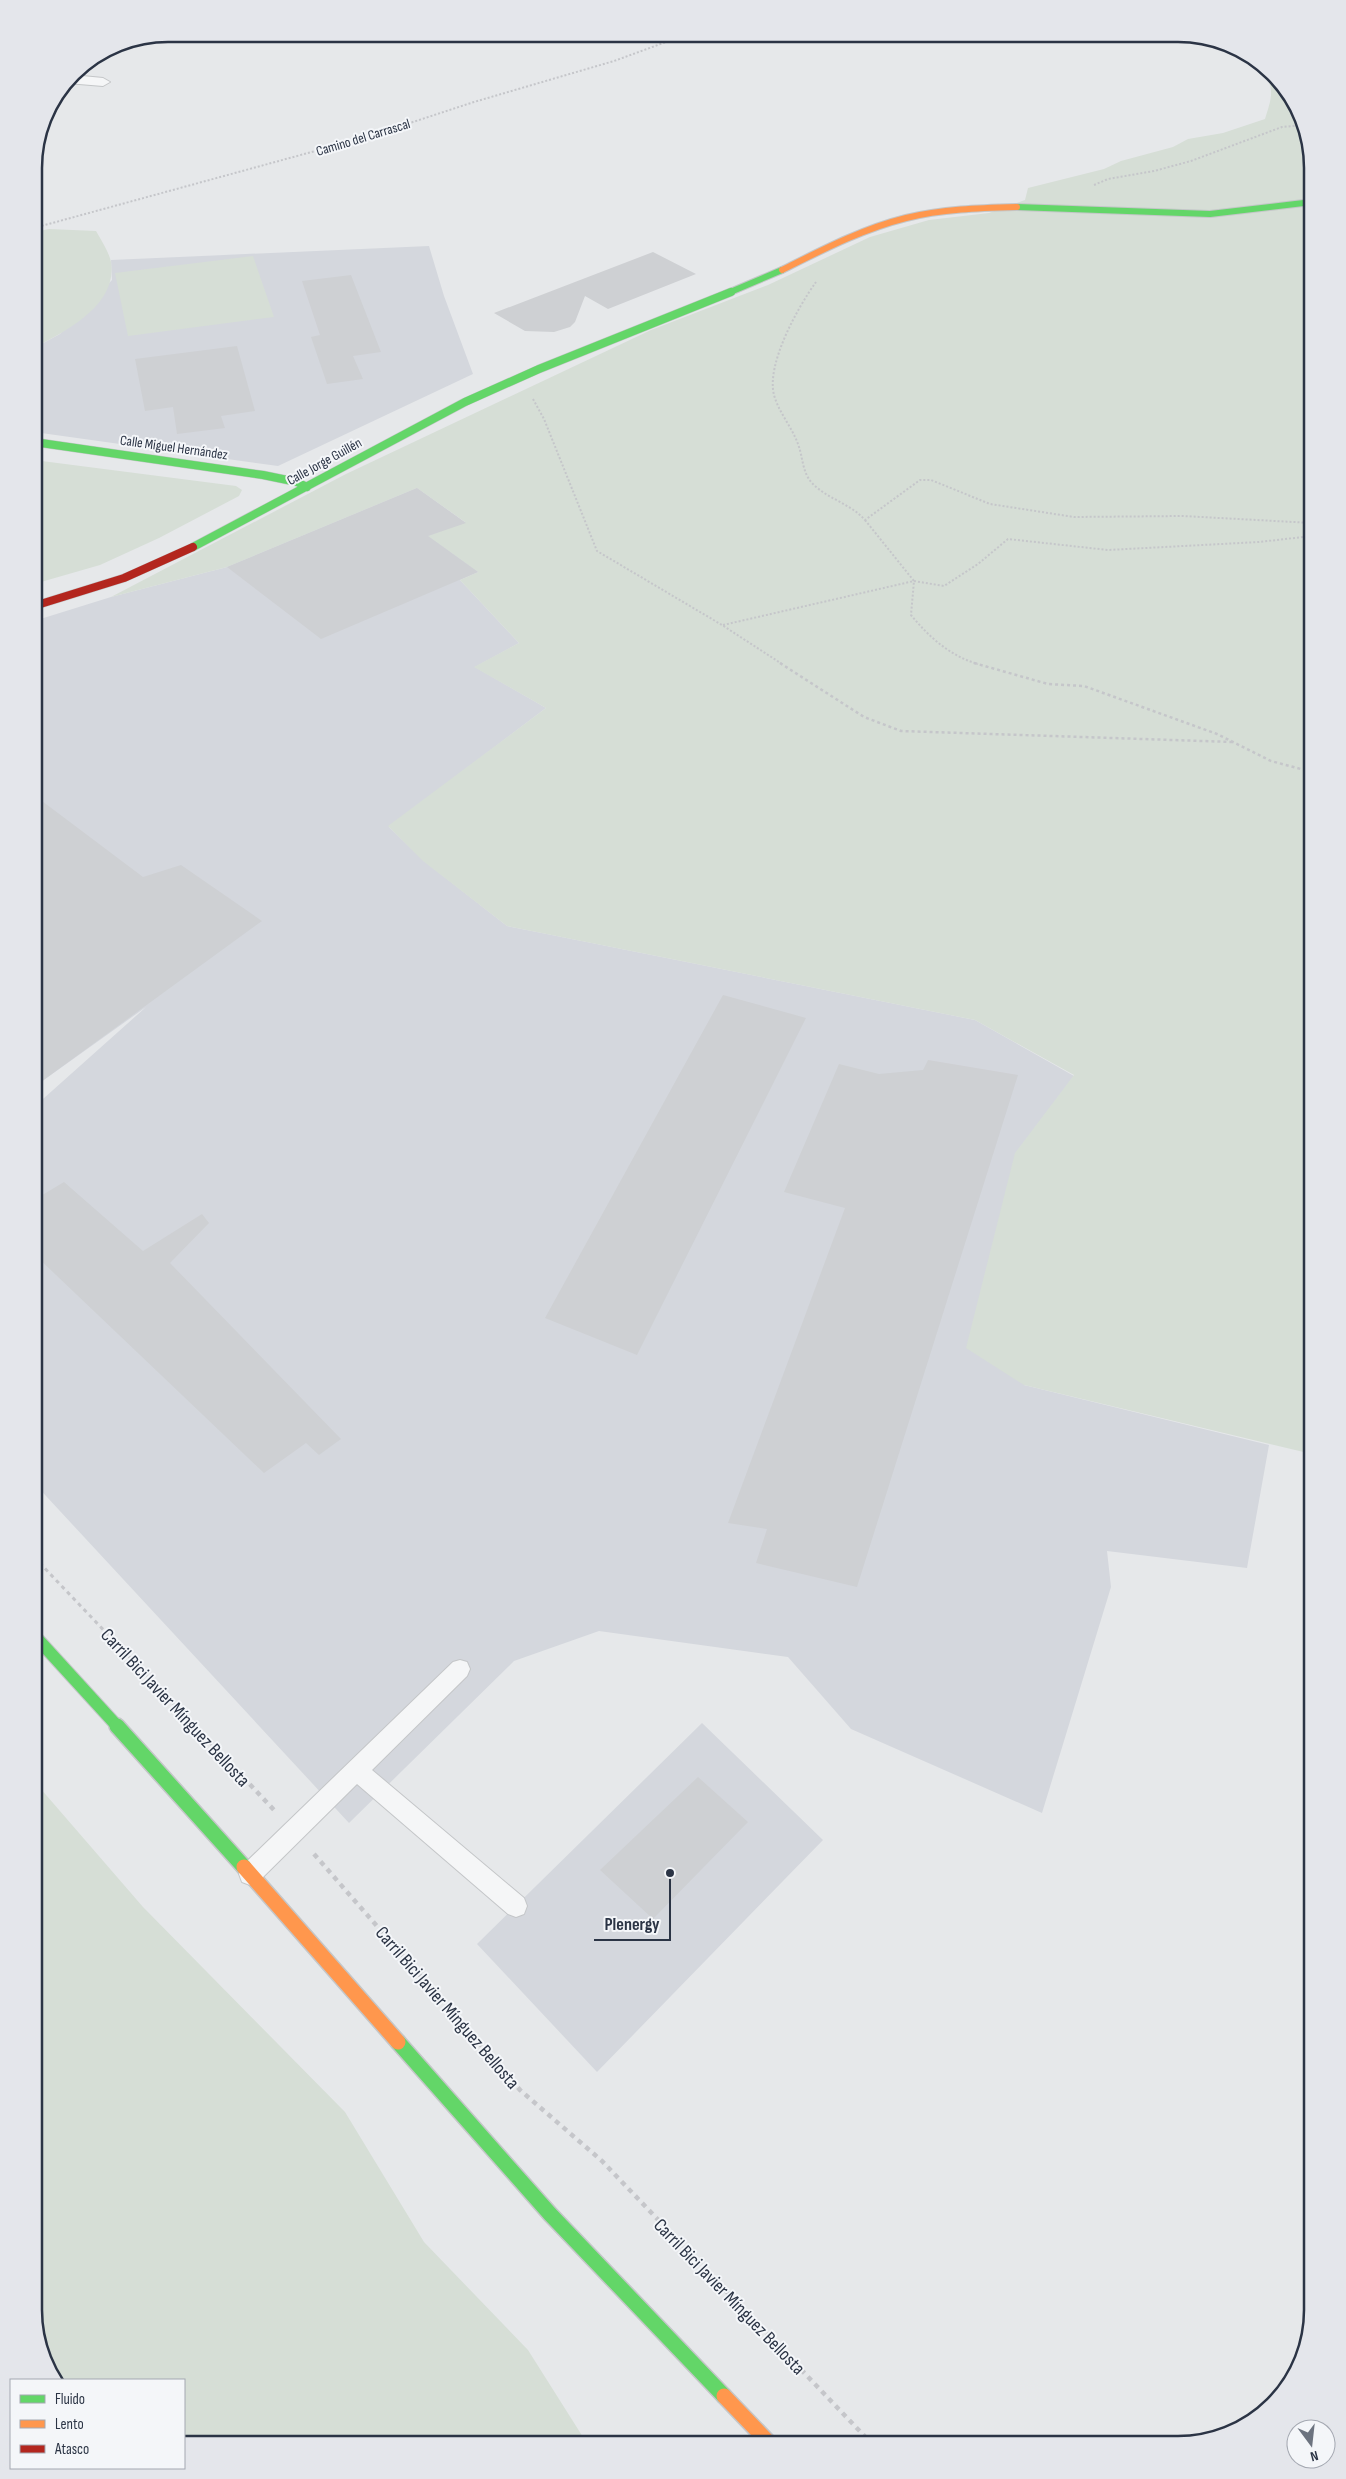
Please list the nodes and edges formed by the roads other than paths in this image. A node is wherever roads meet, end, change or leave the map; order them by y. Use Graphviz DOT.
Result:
graph roads {
  1 [pos="78,80"];
  2 [pos="103,82"];
  3 [pos="1304,203"];
  4 [pos="43,443"];
  5 [pos="307,487"];
  6 [pos="43,603"];
  7 [pos="42,1644"];
  8 [pos="460,1669"];
  9 [pos="356,1770"];
  10 [pos="250,1874"];
  11 [pos="516,1906"];
  12 [pos="764,2437"];
  1 -- 2 [label="street"];
  3 -- 5 [label="street, Calle Jorge Guillén"];
  4 -- 5 [label="street, Calle Miguel Hernández"];
  5 -- 6 [label="street, Calle Jorge Guillén"];
  7 -- 10 [label="street"];
  8 -- 9 [label="lane"];
  9 -- 10 [label="lane"];
  9 -- 11 [label="lane"];
  10 -- 12 [label="street"];
}
